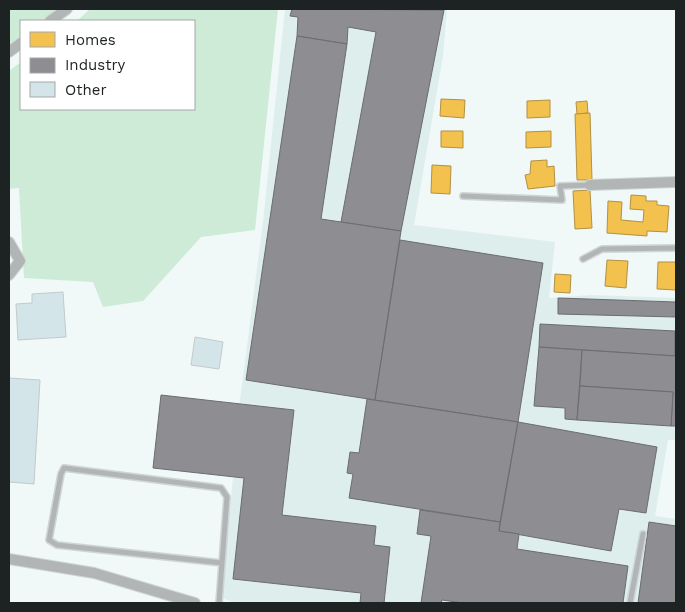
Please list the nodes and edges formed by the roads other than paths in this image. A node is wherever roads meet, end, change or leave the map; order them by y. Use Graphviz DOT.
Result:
graph roads {
  1 [pos="67,9"];
  2 [pos="51,20"];
  3 [pos="20,44"];
  4 [pos="9,52"];
  5 [pos="676,182"];
  6 [pos="590,185"];
  7 [pos="463,196"];
  8 [pos="9,242"];
  9 [pos="676,248"];
  10 [pos="583,259"];
  11 [pos="9,275"];
  12 [pos="643,534"];
  13 [pos="9,560"];
  14 [pos="222,563"];
  15 [pos="194,603"];
  16 [pos="219,603"];
  17 [pos="630,603"];
  1 -- 2 [label="street"];
  3 -- 4 [label="street"];
  5 -- 6 [label="street"];
  6 -- 7 [label="lane"];
  8 -- 11 [label="street"];
  9 -- 10 [label="lane"];
  12 -- 17 [label="lane"];
  13 -- 15 [label="street"];
  14 -- 14 [label="lane"];
  14 -- 16 [label="lane"];
}
